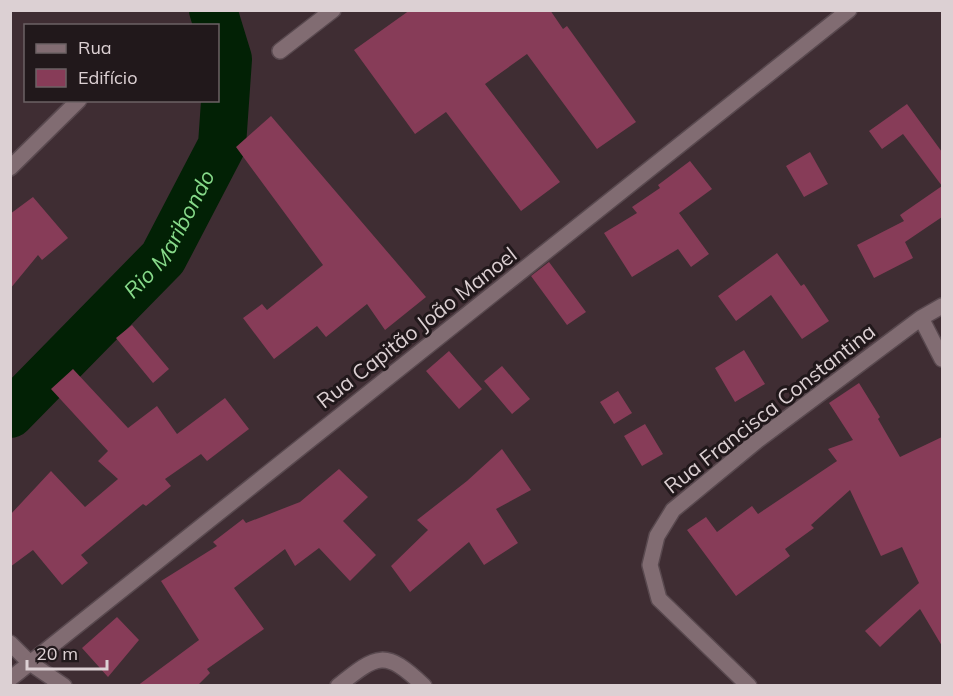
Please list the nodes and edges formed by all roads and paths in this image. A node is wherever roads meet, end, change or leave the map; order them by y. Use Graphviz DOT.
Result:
graph roads {
  1 [pos="333,10"];
  2 [pos="849,10"];
  3 [pos="280,51"];
  4 [pos="77,102"];
  5 [pos="10,168"];
  6 [pos="942,306"];
  7 [pos="921,318"];
  8 [pos="942,359"];
  9 [pos="10,644"];
  10 [pos="30,663"];
  11 [pos="10,679"];
  12 [pos="64,686"];
  13 [pos="338,686"];
  14 [pos="424,686"];
  15 [pos="749,686"];
  1 -- 3 [label="main road"];
  2 -- 10 [label="main road, Rua Capitão João Manoel"];
  4 -- 5 [label="main road"];
  6 -- 7 [label="main road, Rua Francisca Constantina"];
  7 -- 8 [label="main road"];
  7 -- 15 [label="main road, Rua Francisca Constantina"];
  9 -- 10 [label="main road"];
  10 -- 11 [label="main road, Rua Capitão João Manoel"];
  10 -- 12 [label="main road"];
  13 -- 14 [label="main road"];
}
